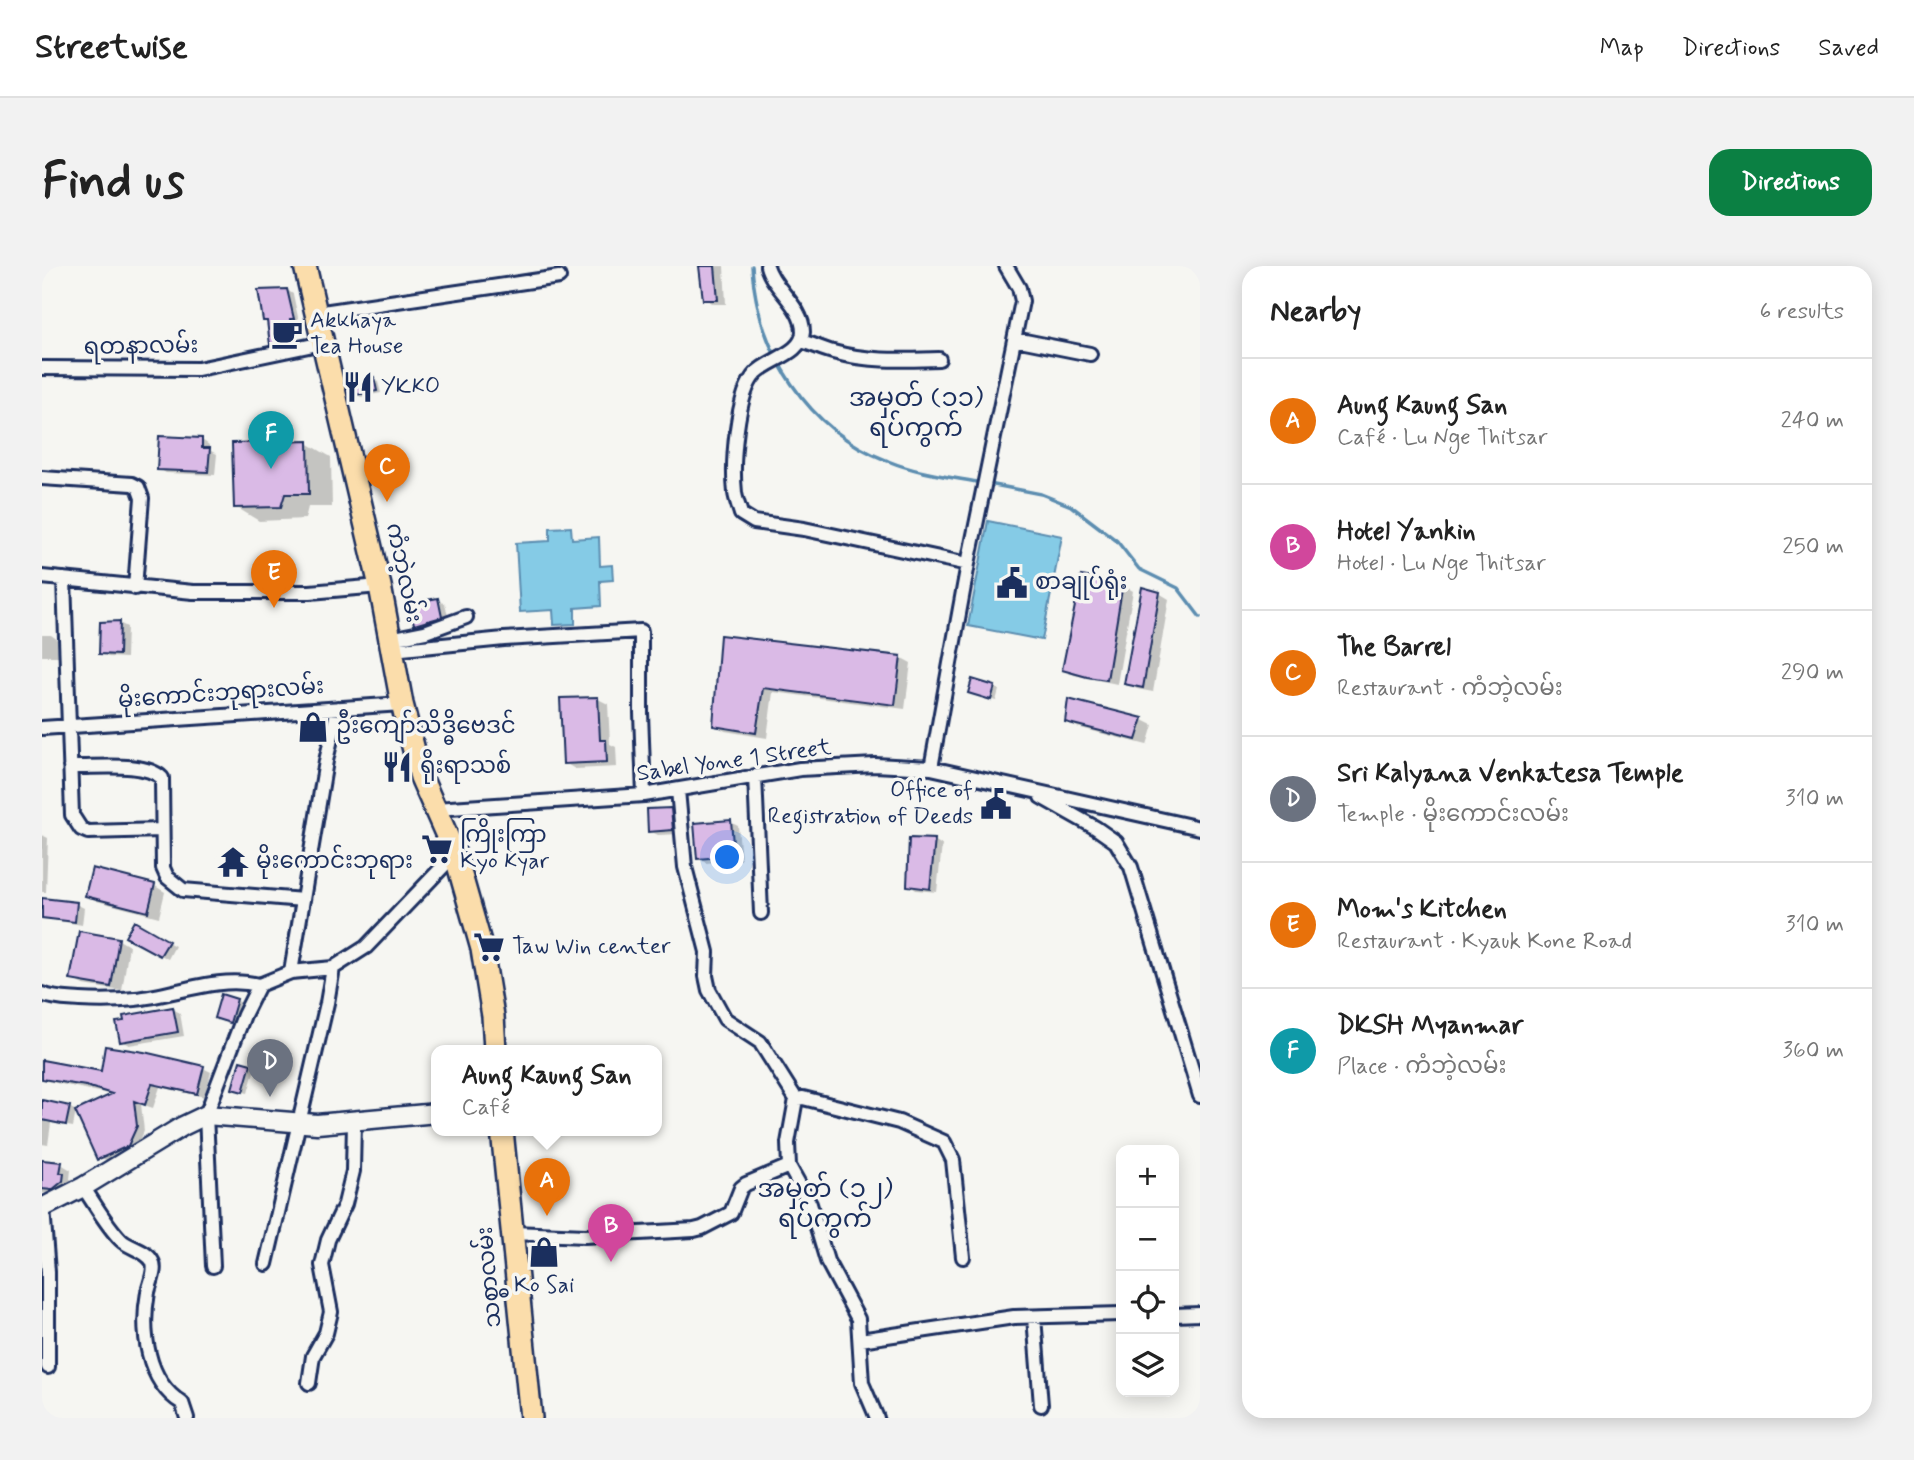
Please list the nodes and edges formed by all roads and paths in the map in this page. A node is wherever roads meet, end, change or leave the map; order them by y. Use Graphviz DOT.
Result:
graph roads {
  1 [pos="305,266"];
  2 [pos="767,266"];
  3 [pos="1006,266"];
  4 [pos="559,277"];
  5 [pos="316,313"];
  6 [pos="1015,339"];
  7 [pos="801,341"];
  8 [pos="323,343"];
  9 [pos="1090,354"];
  10 [pos="939,359"];
  11 [pos="42,368"];
  12 [pos="42,478"];
  13 [pos="968,564"];
  14 [pos="42,577"];
  15 [pos="64,579"];
  16 [pos="380,586"];
  17 [pos="135,588"];
  18 [pos="466,617"];
  19 [pos="391,645"];
  20 [pos="402,704"];
  21 [pos="338,708"];
  22 [pos="68,725"];
  23 [pos="42,728"];
  24 [pos="70,767"];
  25 [pos="931,768"];
  26 [pos="755,776"];
  27 [pos="1027,789"];
  28 [pos="678,790"];
  29 [pos="644,795"];
  30 [pos="435,809"];
  31 [pos="1200,828"];
  32 [pos="162,830"];
  33 [pos="455,855"];
  34 [pos="303,900"];
  35 [pos="761,913"];
  36 [pos="332,968"];
  37 [pos="291,972"];
  38 [pos="259,985"];
  39 [pos="42,994"];
  40 [pos="495,1045"];
  41 [pos="1200,1096"];
  42 [pos="796,1099"];
  43 [pos="431,1114"];
  44 [pos="206,1115"];
  45 [pos="298,1122"];
  46 [pos="354,1122"];
  47 [pos="503,1136"];
  48 [pos="789,1166"];
  49 [pos="83,1187"];
  50 [pos="43,1208"];
  51 [pos="513,1233"];
  52 [pos="963,1257"];
  53 [pos="266,1264"];
  54 [pos="213,1266"];
  55 [pos="1116,1314"];
  56 [pos="1200,1314"];
  57 [pos="1179,1315"];
  58 [pos="1034,1317"];
  59 [pos="860,1340"];
  60 [pos="48,1367"];
  61 [pos="309,1382"];
  62 [pos="1041,1405"];
  63 [pos="187,1418"];
  64 [pos="531,1418"];
  65 [pos="877,1418"];
  1 -- 5 [label="main road, ကံဘဲ့လမ်း"];
  2 -- 7 [label="street"];
  3 -- 6 [label="street"];
  4 -- 5 [label="street"];
  5 -- 8 [label="main road, ကံဘဲ့လမ်း"];
  6 -- 9 [label="street"];
  6 -- 13 [label="street"];
  7 -- 10 [label="street"];
  7 -- 13 [label="street"];
  8 -- 11 [label="street, ရတနာလမ်း"];
  8 -- 16 [label="main road, ကံဘဲ့လမ်း"];
  12 -- 17 [label="street"];
  13 -- 25 [label="street"];
  14 -- 15 [label="street"];
  15 -- 17 [label="street"];
  15 -- 22 [label="street"];
  16 -- 17 [label="street"];
  16 -- 19 [label="main road, ကံဘဲ့လမ်း"];
  18 -- 19 [label="street"];
  19 -- 20 [label="main road, ကံဘဲ့လမ်း"];
  19 -- 29 [label="street"];
  20 -- 21 [label="street, မိုးကောင်းဘုရားလမ်း"];
  20 -- 30 [label="main road, ကံဘဲ့လမ်း"];
  21 -- 22 [label="street, မိုးကောင်းဘုရားလမ်း"];
  21 -- 34 [label="street"];
  22 -- 23 [label="street, မိုးကောင်းဘုရားလမ်း"];
  22 -- 24 [label="street"];
  24 -- 32 [label="street"];
  24 -- 32 [label="street"];
  25 -- 26 [label="street, Sabel Yone 1 Street"];
  25 -- 27 [label="street, Sabel Yone 1 Street"];
  26 -- 28 [label="street, Sabel Yone 1 Street"];
  26 -- 35 [label="street"];
  27 -- 31 [label="street, Sabel Yone 1 Street"];
  27 -- 41 [label="street"];
  28 -- 29 [label="street, Sabel Yone 1 Street"];
  28 -- 42 [label="street"];
  29 -- 30 [label="street, Sabel Yone 1 Street"];
  30 -- 33 [label="main road"];
  32 -- 34 [label="street"];
  33 -- 36 [label="street"];
  33 -- 40 [label="main road"];
  34 -- 37 [label="street"];
  36 -- 37 [label="street"];
  36 -- 45 [label="street"];
  37 -- 38 [label="street"];
  38 -- 39 [label="street"];
  38 -- 44 [label="street"];
  42 -- 48 [label="street"];
  42 -- 52 [label="street"];
  43 -- 46 [label="main road"];
  44 -- 45 [label="main road"];
  44 -- 49 [label="main road"];
  44 -- 54 [label="street"];
  45 -- 46 [label="main road"];
  45 -- 53 [label="street"];
  46 -- 61 [label="street"];
  47 -- 51 [label="main road, သစ္စာလမ်း"];
  48 -- 51 [label="street"];
  48 -- 59 [label="street"];
  49 -- 50 [label="main road"];
  49 -- 63 [label="street"];
  50 -- 60 [label="street"];
  51 -- 64 [label="main road, သစ္စာလမ်း"];
  55 -- 58 [label="street"];
  56 -- 57 [label="street"];
  58 -- 59 [label="street"];
  58 -- 62 [label="street"];
  59 -- 65 [label="street"];
}
